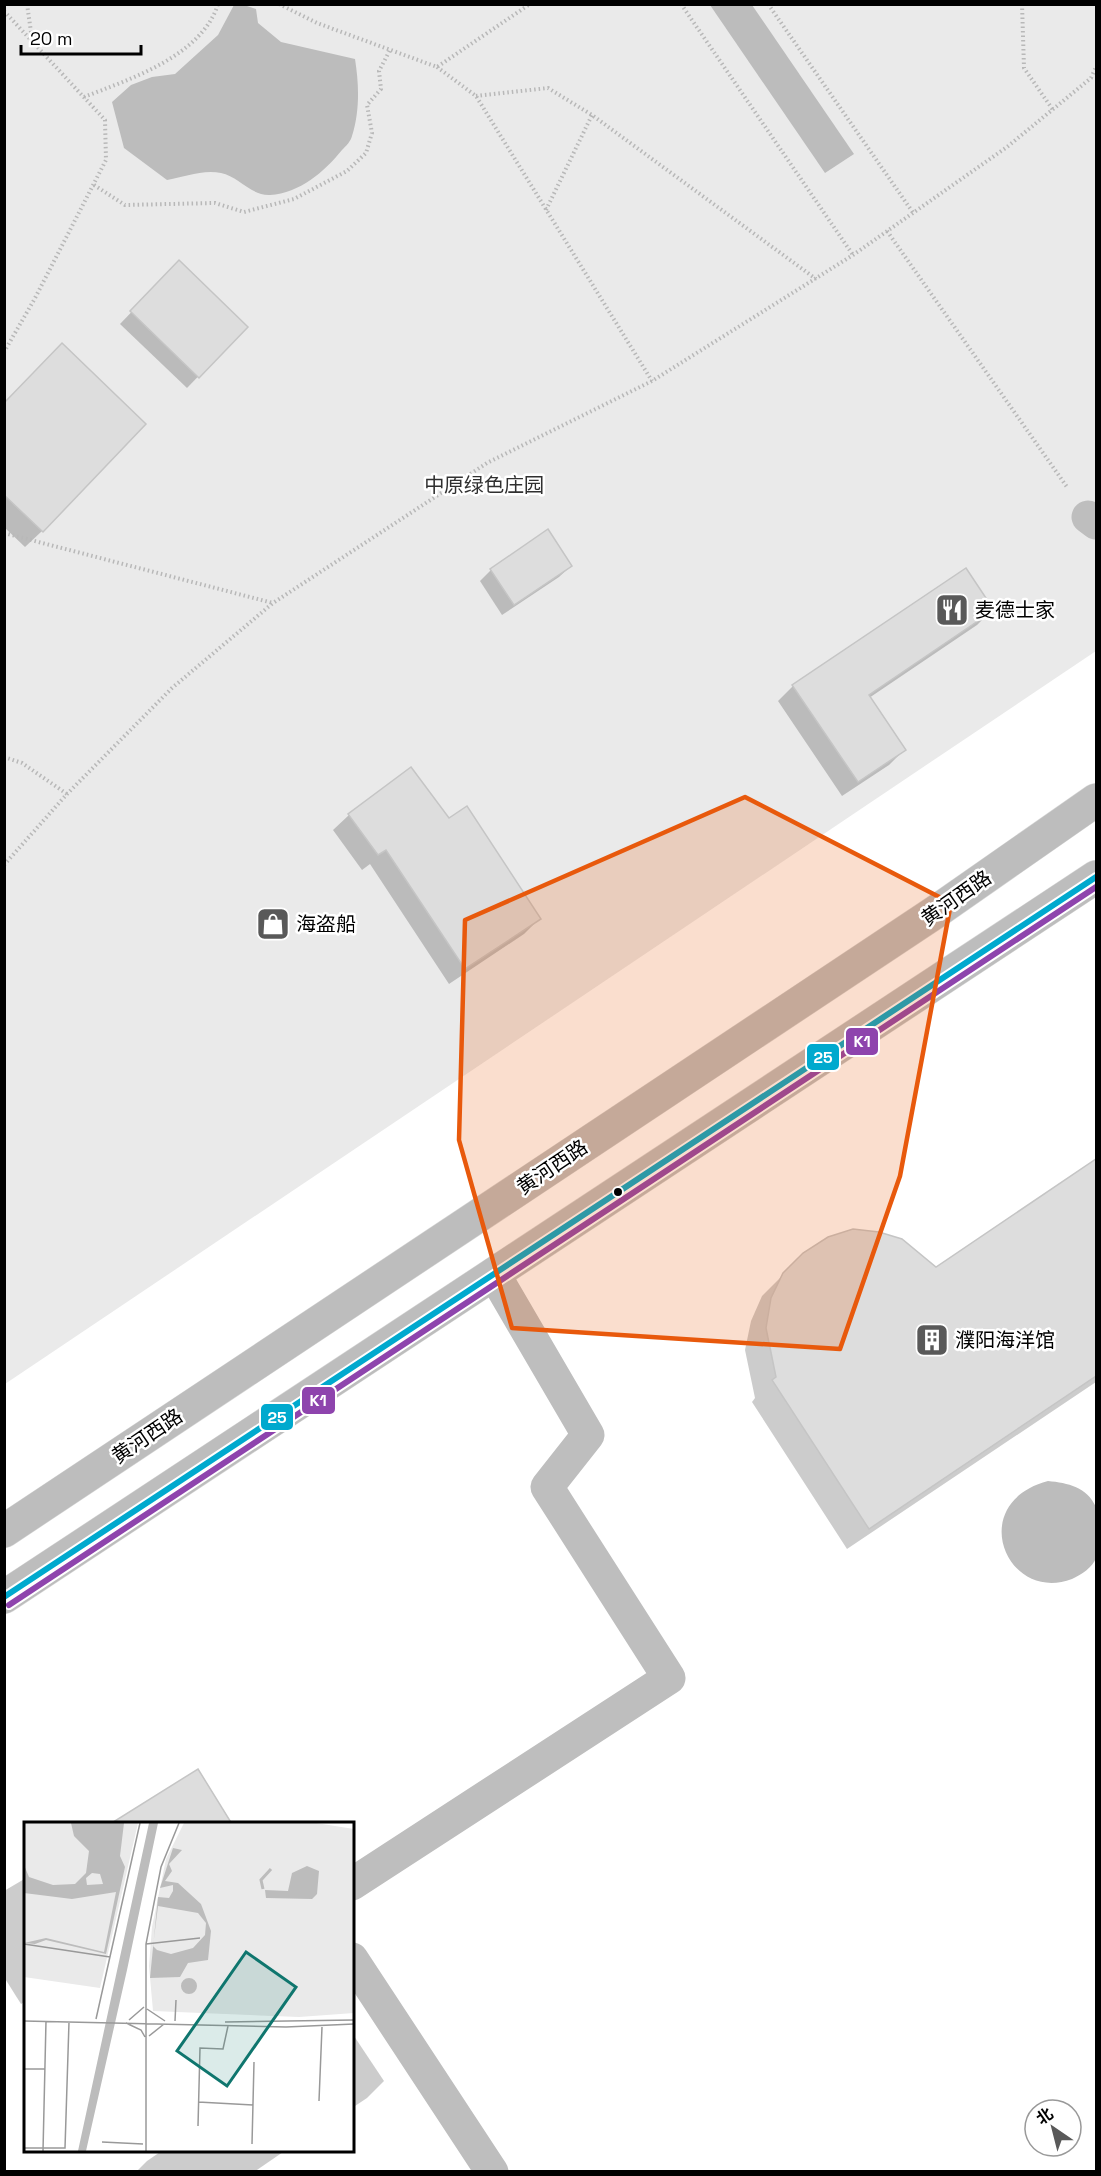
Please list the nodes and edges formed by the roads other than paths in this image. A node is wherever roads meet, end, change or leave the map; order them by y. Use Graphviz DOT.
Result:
graph roads {
  1 [pos="1096,800"];
  2 [pos="1096,877"];
  3 [pos="494,1274"];
  4 [pos="4,1531"];
  5 [pos="4,1597"];
  6 [pos="354,1883"];
  7 [pos="354,1962"];
  8 [pos="492,2172"];
  1 -- 4 [label="main road, 黄河西路"];
  2 -- 3 [label="main road"];
  3 -- 5 [label="main road"];
  3 -- 6 [label="lane"];
  7 -- 8 [label="lane"];
}
